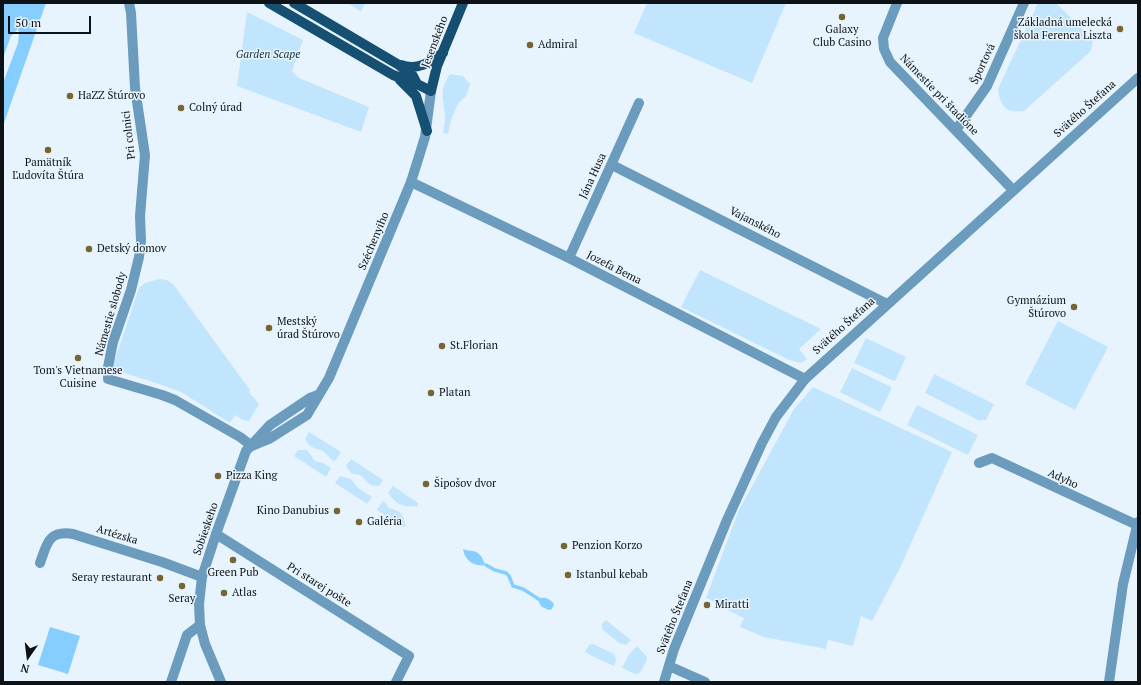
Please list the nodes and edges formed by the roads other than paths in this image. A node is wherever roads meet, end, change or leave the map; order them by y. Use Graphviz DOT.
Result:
graph roads {
  1 [pos="129,3"];
  2 [pos="269,3"];
  3 [pos="294,3"];
  4 [pos="463,3"];
  5 [pos="897,3"];
  6 [pos="1024,3"];
  7 [pos="443,52"];
  8 [pos="399,65"];
  9 [pos="393,75"];
  10 [pos="1138,78"];
  11 [pos="417,84"];
  12 [pos="431,91"];
  13 [pos="639,103"];
  14 [pos="956,130"];
  15 [pos="427,131"];
  16 [pos="612,164"];
  17 [pos="411,182"];
  18 [pos="1013,190"];
  19 [pos="140,216"];
  20 [pos="569,258"];
  21 [pos="887,304"];
  22 [pos="805,378"];
  23 [pos="318,395"];
  24 [pos="252,446"];
  25 [pos="979,463"];
  26 [pos="1137,524"];
  27 [pos="216,534"];
  28 [pos="40,563"];
  29 [pos="202,577"];
  30 [pos="200,625"];
  31 [pos="669,666"];
  32 [pos="171,682"];
  33 [pos="221,682"];
  34 [pos="396,682"];
  35 [pos="664,682"];
  36 [pos="705,682"];
  37 [pos="1109,682"];
  1 -- 19 [label="street, Pri colnici"];
  2 -- 9 [label="main road"];
  3 -- 8 [label="main road"];
  4 -- 7 [label="main road, Jesenského"];
  5 -- 14 [label="street, Námestie pri štadióne"];
  6 -- 14 [label="street, Športová"];
  7 -- 8 [label="main road"];
  7 -- 12 [label="main road, Jesenského"];
  8 -- 11 [label="main road"];
  9 -- 11 [label="main road"];
  9 -- 15 [label="main road"];
  10 -- 18 [label="street, Svätého Štefana"];
  11 -- 12 [label="main road"];
  12 -- 15 [label="street, Széchenyiho"];
  13 -- 16 [label="street, Jána Husa"];
  14 -- 18 [label="street, Námestie pri štadióne"];
  15 -- 17 [label="street, Széchenyiho"];
  16 -- 20 [label="street, Jána Husa"];
  16 -- 21 [label="street, Vajanského"];
  17 -- 20 [label="street, Jozefa Bema"];
  17 -- 23 [label="street, Széchenyiho"];
  18 -- 21 [label="street, Svätého Štefana"];
  19 -- 24 [label="street, Námestie slobody"];
  20 -- 22 [label="street, Jozefa Bema"];
  21 -- 22 [label="street, Svätého Štefana"];
  22 -- 31 [label="street, Svätého Štefana"];
  23 -- 24 [label="street, Sobieskeho"];
  24 -- 27 [label="street, Sobieskeho"];
  25 -- 26 [label="street, Adyho"];
  26 -- 37 [label="street, Adyho"];
  27 -- 29 [label="street, Sobieskeho"];
  27 -- 34 [label="street, Pri starej pošte"];
  28 -- 29 [label="street, Artézska"];
  29 -- 30 [label="street, Sobieskeho"];
  30 -- 32 [label="street"];
  30 -- 33 [label="street, Sobieskeho"];
  31 -- 35 [label="street, Svätého Štefana"];
  31 -- 36 [label="street"];
}
